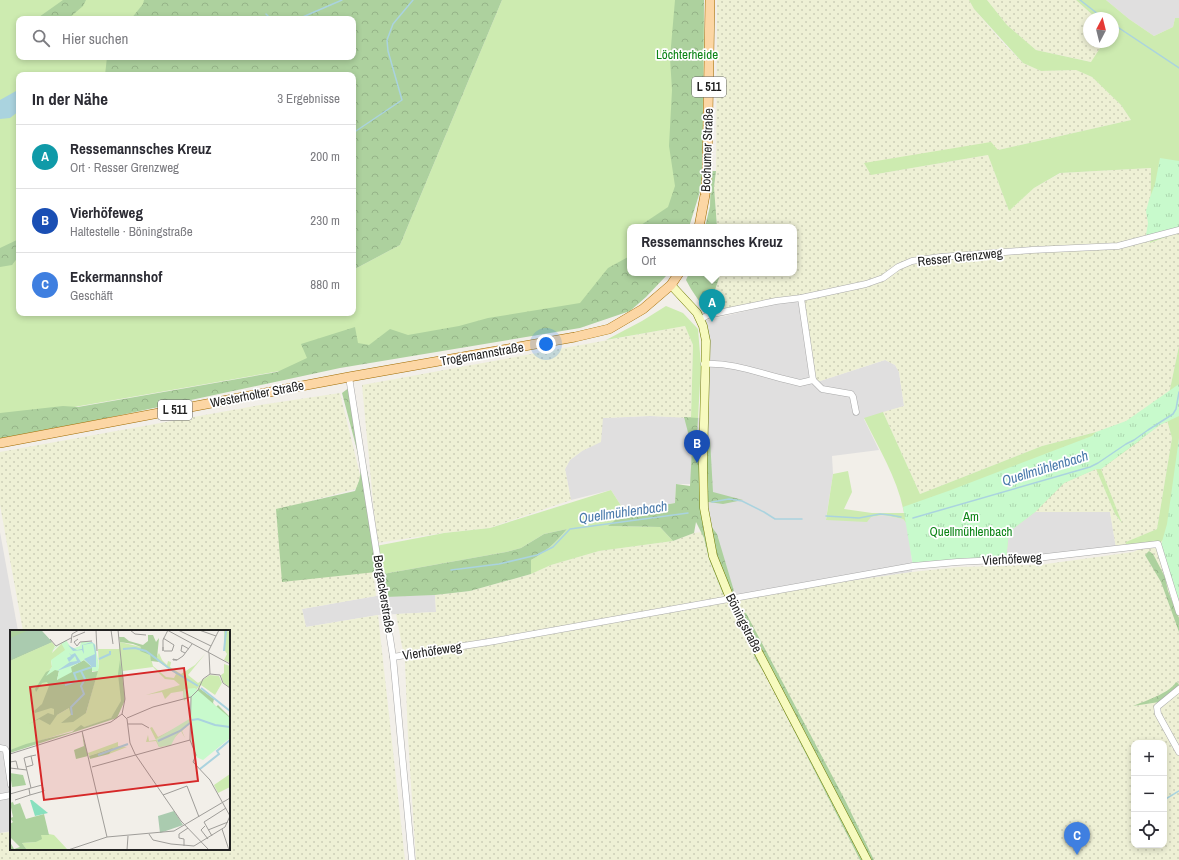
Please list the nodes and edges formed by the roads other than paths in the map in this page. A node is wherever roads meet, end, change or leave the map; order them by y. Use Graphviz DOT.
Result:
graph roads {
  1 [pos="710,0"];
  2 [pos="700,224"];
  3 [pos="1179,230"];
  4 [pos="677,276"];
  5 [pos="671,285"];
  6 [pos="801,298"];
  7 [pos="701,319"];
  8 [pos="704,364"];
  9 [pos="349,377"];
  10 [pos="813,380"];
  11 [pos="856,412"];
  12 [pos="0,443"];
  13 [pos="730,598"];
  14 [pos="1179,612"];
  15 [pos="393,657"];
  16 [pos="1179,689"];
  17 [pos="0,748"];
  18 [pos="1179,752"];
  19 [pos="10,778"];
  20 [pos="10,795"];
  21 [pos="0,797"];
  22 [pos="412,860"];
  23 [pos="867,860"];
  1 -- 2 [label="main road, Bochumer Straße / L 511"];
  3 -- 6 [label="street, Resser Grenzweg"];
  4 -- 5 [label="main road, L 511"];
  5 -- 7 [label="main road, Böningstraße"];
  5 -- 9 [label="main road, Trogemannstraße / L 511"];
  6 -- 7 [label="street, Resser Grenzweg"];
  6 -- 10 [label="street"];
  7 -- 8 [label="main road, Böningstraße"];
  8 -- 10 [label="street"];
  8 -- 13 [label="main road, Böningstraße"];
  9 -- 12 [label="main road, Westerholter Straße / L 511"];
  9 -- 15 [label="street, Bergackerstraße"];
  10 -- 11 [label="street"];
  13 -- 14 [label="street, Vierhöfeweg"];
  13 -- 15 [label="street, Vierhöfeweg"];
  13 -- 23 [label="main road, Böningstraße"];
  15 -- 22 [label="street, Bergackerstraße"];
  16 -- 18 [label="street"];
  17 -- 19 [label="street"];
  20 -- 21 [label="street"];
}
